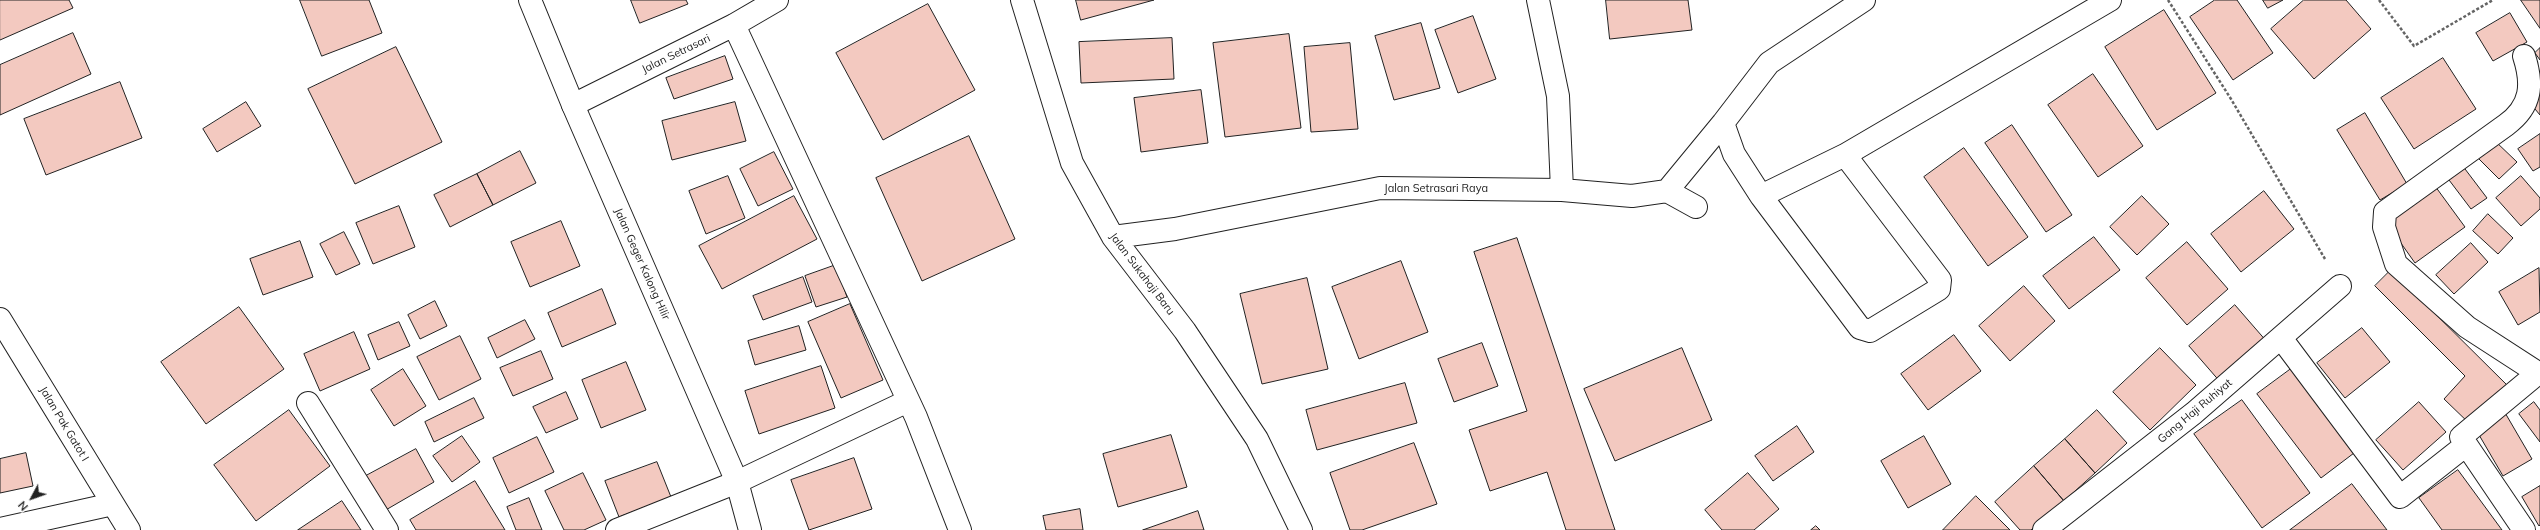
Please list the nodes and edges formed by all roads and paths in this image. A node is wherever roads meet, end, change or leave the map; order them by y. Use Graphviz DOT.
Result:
graph roads {
  1 [pos="530,0"];
  2 [pos="778,0"];
  3 [pos="1022,0"];
  4 [pos="1538,0"];
  5 [pos="1864,0"];
  6 [pos="2110,0"];
  7 [pos="2168,0"];
  8 [pos="2379,0"];
  9 [pos="2493,0"];
  10 [pos="734,26"];
  11 [pos="2524,56"];
  12 [pos="573,105"];
  13 [pos="1723,123"];
  14 [pos="1845,155"];
  15 [pos="1562,190"];
  16 [pos="1667,191"];
  17 [pos="1762,196"];
  18 [pos="1696,207"];
  19 [pos="1113,237"];
  20 [pos="2340,286"];
  21 [pos="0,319"];
  22 [pos="2281,338"];
  23 [pos="908,400"];
  24 [pos="308,403"];
  25 [pos="2464,441"];
  26 [pos="737,482"];
  27 [pos="113,504"];
  28 [pos="0,529"];
  29 [pos="129,530"];
  30 [pos="387,530"];
  31 [pos="617,530"];
  32 [pos="750,530"];
  33 [pos="960,530"];
  34 [pos="1301,530"];
  35 [pos="2044,530"];
  36 [pos="2524,530"];
  1 -- 12 [label="street, Jalan Geger Kalong Hilir"];
  2 -- 10 [label="street, Jalan Setrasari"];
  3 -- 19 [label="street, Jalan Sukahaji Baru"];
  4 -- 15 [label="street"];
  5 -- 13 [label="street"];
  6 -- 14 [label="street"];
  7 -- 20 [label="path"];
  8 -- 9 [label="path"];
  10 -- 12 [label="street, Jalan Setrasari"];
  10 -- 23 [label="street"];
  11 -- 25 [label="street"];
  12 -- 26 [label="street, Jalan Geger Kalong Hilir"];
  13 -- 16 [label="street"];
  13 -- 17 [label="street"];
  14 -- 17 [label="street"];
  14 -- 17 [label="street"];
  15 -- 16 [label="street, Jalan Setrasari Raya"];
  15 -- 19 [label="street, Jalan Setrasari Raya"];
  16 -- 18 [label="street"];
  19 -- 34 [label="street, Jalan Sukahaji Baru"];
  20 -- 22 [label="street, Gang Haji Ruhiyat"];
  21 -- 27 [label="street, Jalan Pak Gatot I"];
  22 -- 25 [label="street"];
  22 -- 35 [label="street, Gang Haji Ruhiyat"];
  23 -- 26 [label="street"];
  23 -- 33 [label="street"];
  24 -- 30 [label="street"];
  25 -- 36 [label="street"];
  26 -- 31 [label="street"];
  26 -- 32 [label="street, Jalan Geger Kalong Hilir"];
  27 -- 28 [label="street"];
  27 -- 29 [label="street, Jalan Pak Gatot I"];
}
